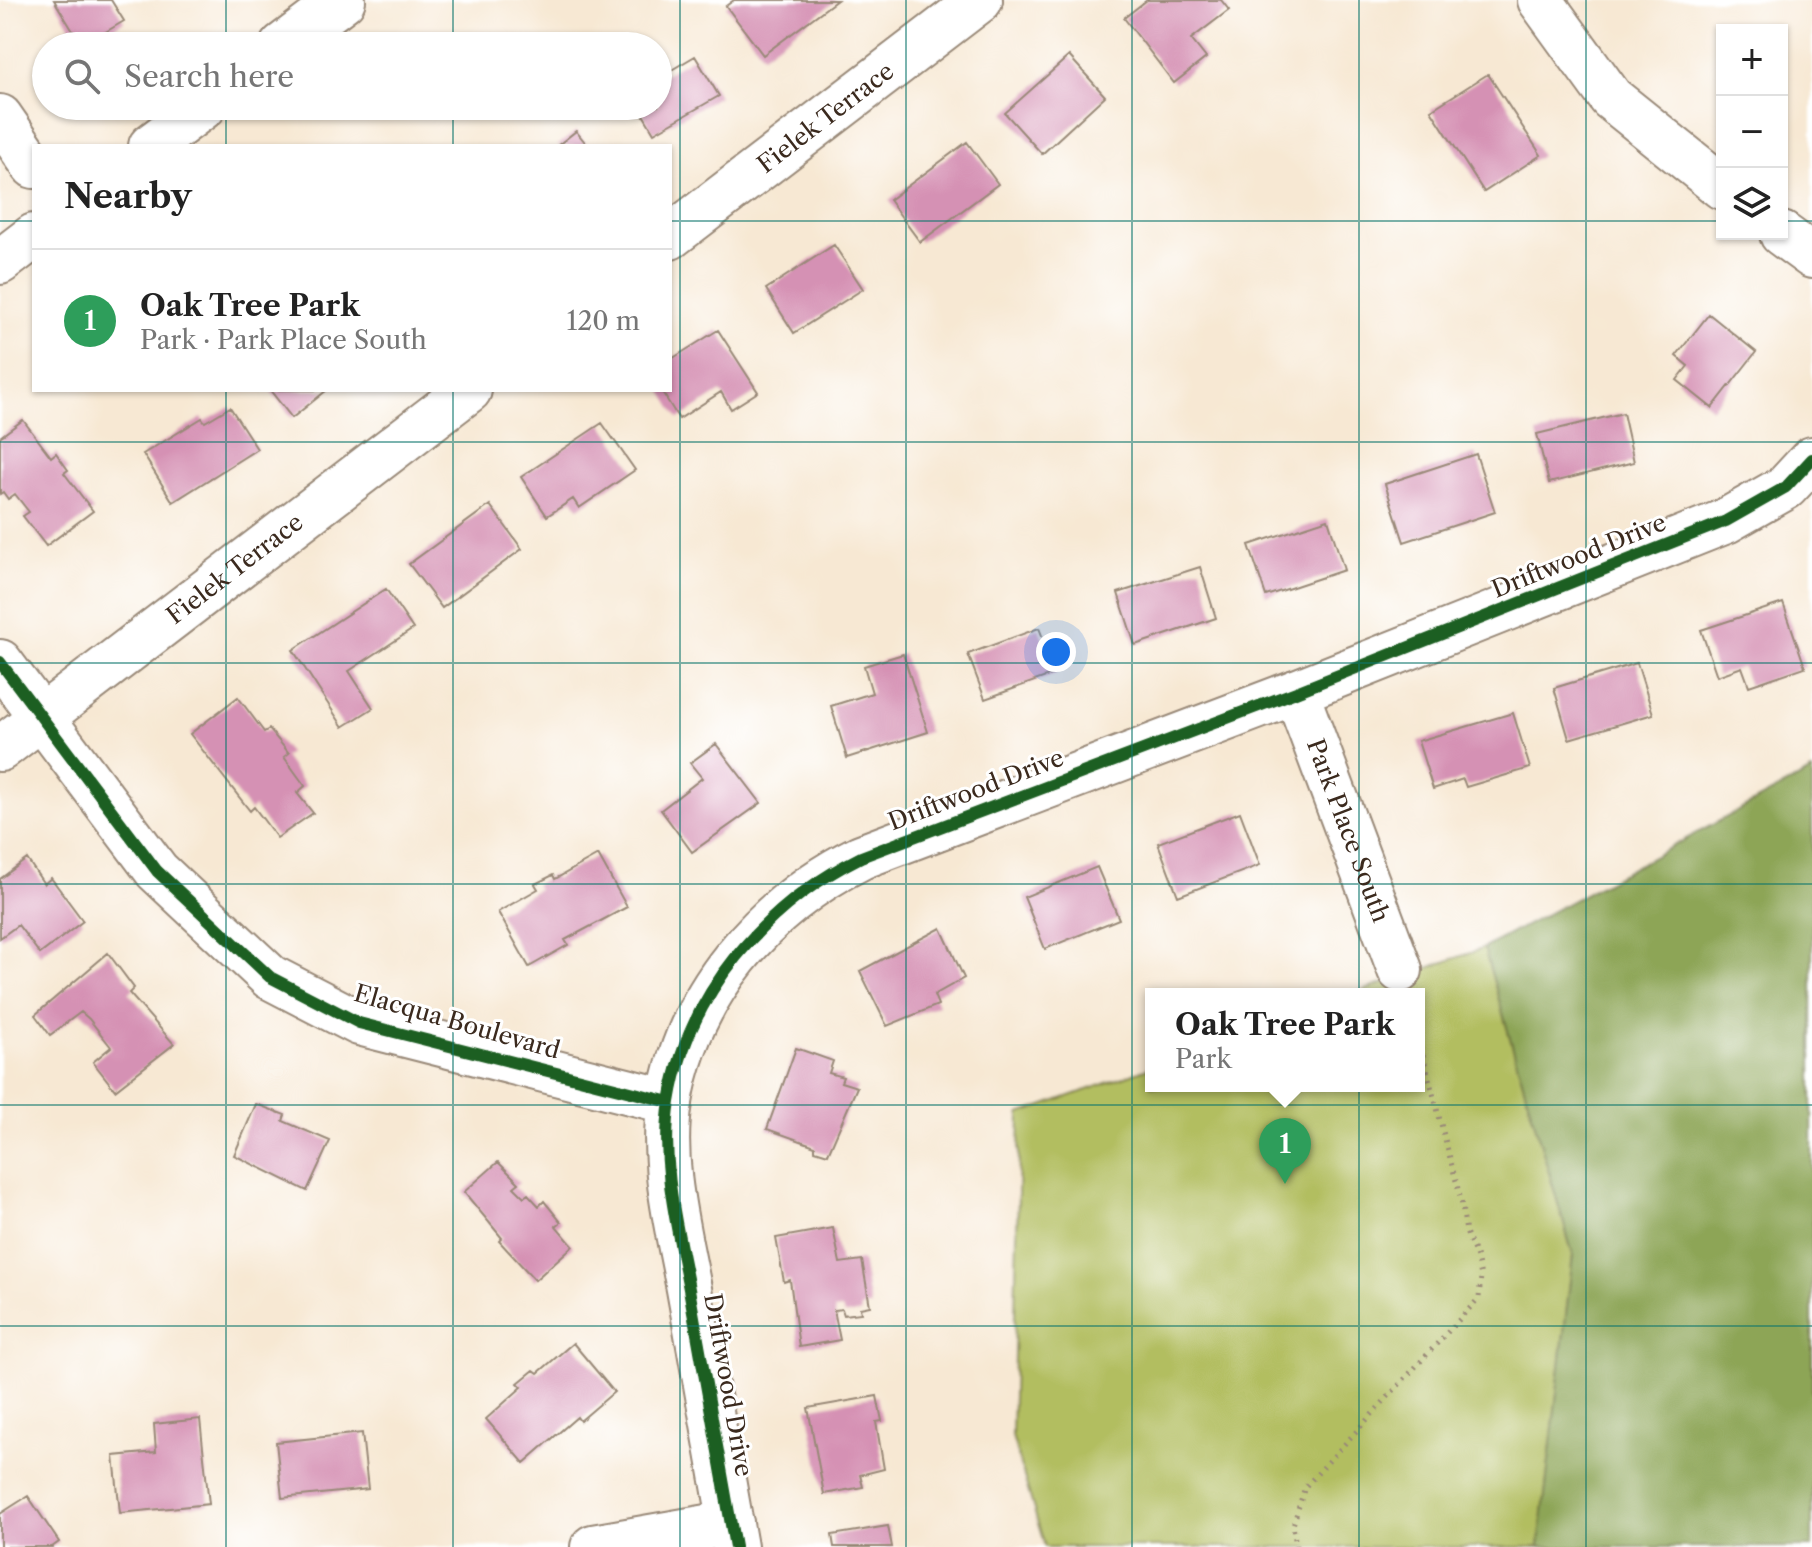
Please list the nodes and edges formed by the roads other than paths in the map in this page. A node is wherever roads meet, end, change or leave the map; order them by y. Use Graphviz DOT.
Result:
graph roads {
  1 [pos="343,0"];
  2 [pos="980,0"];
  3 [pos="1540,0"];
  4 [pos="301,32"];
  5 [pos="0,117"];
  6 [pos="185,120"];
  7 [pos="154,144"];
  8 [pos="32,163"];
  9 [pos="1716,182"];
  10 [pos="672,235"];
  11 [pos="32,238"];
  12 [pos="1788,238"];
  13 [pos="1812,256"];
  14 [pos="0,262"];
  15 [pos="466,392"];
  16 [pos="1812,459"];
  17 [pos="0,662"];
  18 [pos="1296,692"];
  19 [pos="42,717"];
  20 [pos="0,749"];
  21 [pos="1400,970"];
  22 [pos="670,1102"];
  23 [pos="733,1535"];
  24 [pos="593,1547"];
  1 -- 4 [label="street"];
  2 -- 10 [label="street, Fielek Terrace"];
  3 -- 9 [label="street"];
  5 -- 8 [label="street"];
  6 -- 7 [label="street"];
  11 -- 14 [label="street"];
  12 -- 13 [label="street"];
  15 -- 19 [label="street, Fielek Terrace"];
  16 -- 18 [label="street, Driftwood Drive"];
  17 -- 19 [label="street, Elacqua Boulevard"];
  18 -- 21 [label="street, Park Place South"];
  18 -- 22 [label="street, Driftwood Drive"];
  19 -- 20 [label="street, Fielek Terrace"];
  19 -- 22 [label="street, Elacqua Boulevard"];
  22 -- 23 [label="street, Driftwood Drive"];
  23 -- 24 [label="street"];
}
